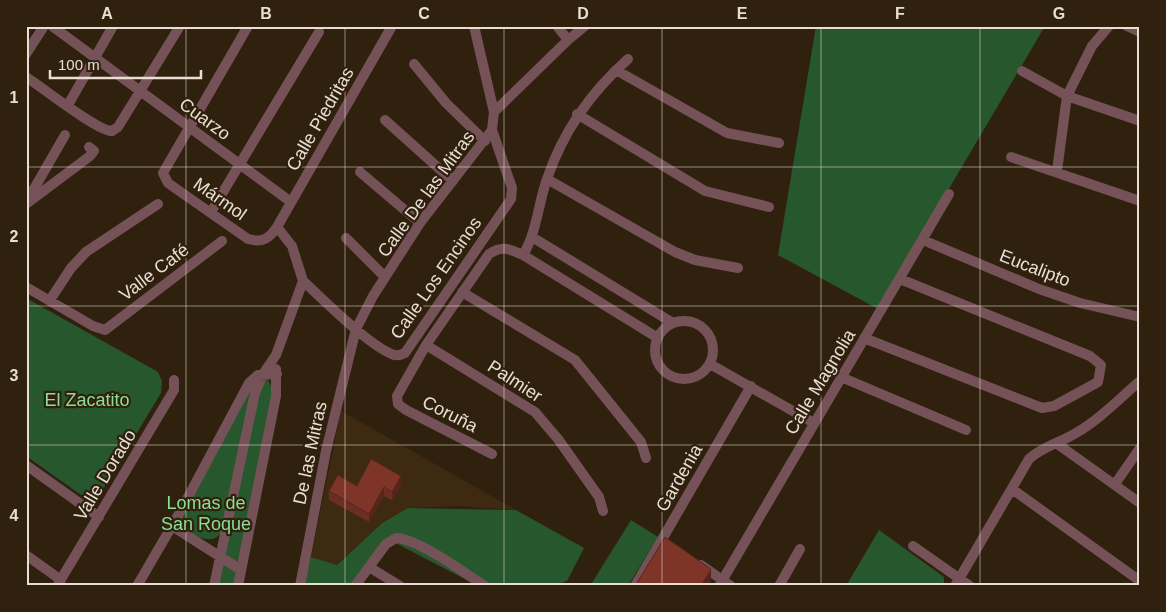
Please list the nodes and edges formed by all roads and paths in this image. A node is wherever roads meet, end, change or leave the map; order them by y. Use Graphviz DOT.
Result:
graph roads {
  1 [pos="44,26"];
  2 [pos="52,26"];
  3 [pos="113,26"];
  4 [pos="180,26"];
  5 [pos="248,26"];
  6 [pos="392,26"];
  7 [pos="474,26"];
  8 [pos="557,26"];
  9 [pos="586,26"];
  10 [pos="1108,26"];
  11 [pos="1127,26"];
  12 [pos="319,32"];
  13 [pos="1140,32"];
  14 [pos="568,40"];
  15 [pos="26,54"];
  16 [pos="96,58"];
  17 [pos="628,59"];
  18 [pos="414,64"];
  19 [pos="616,70"];
  20 [pos="1022,72"];
  21 [pos="26,76"];
  22 [pos="141,92"];
  23 [pos="1067,96"];
  24 [pos="68,105"];
  25 [pos="494,112"];
  26 [pos="577,114"];
  27 [pos="385,120"];
  28 [pos="1140,121"];
  29 [pos="189,127"];
  30 [pos="492,130"];
  31 [pos="65,135"];
  32 [pos="485,141"];
  33 [pos="779,143"];
  34 [pos="92,149"];
  35 [pos="1011,157"];
  36 [pos="240,164"];
  37 [pos="1057,171"];
  38 [pos="360,172"];
  39 [pos="547,179"];
  40 [pos="453,181"];
  41 [pos="949,194"];
  42 [pos="1140,201"];
  43 [pos="291,202"];
  44 [pos="26,203"];
  45 [pos="158,204"];
  46 [pos="769,207"];
  47 [pos="211,212"];
  48 [pos="420,223"];
  49 [pos="276,228"];
  50 [pos="532,237"];
  51 [pos="346,238"];
  52 [pos="922,240"];
  53 [pos="222,241"];
  54 [pos="264,241"];
  55 [pos="523,256"];
  56 [pos="738,268"];
  57 [pos="385,277"];
  58 [pos="900,279"];
  59 [pos="304,281"];
  60 [pos="26,287"];
  61 [pos="462,292"];
  62 [pos="50,300"];
  63 [pos="1140,317"];
  64 [pos="672,323"];
  65 [pos="356,329"];
  66 [pos="658,338"];
  67 [pos="864,338"];
  68 [pos="426,346"];
  69 [pos="276,355"];
  70 [pos="710,364"];
  71 [pos="263,374"];
  72 [pos="277,374"];
  73 [pos="841,377"];
  74 [pos="174,380"];
  75 [pos="1140,380"];
  76 [pos="751,386"];
  77 [pos="814,423"];
  78 [pos="966,430"];
  79 [pos="1056,443"];
  80 [pos="1140,448"];
  81 [pos="492,454"];
  82 [pos="646,458"];
  83 [pos="26,465"];
  84 [pos="1115,484"];
  85 [pos="1012,489"];
  86 [pos="1140,503"];
  87 [pos="603,511"];
  88 [pos="99,517"];
  89 [pos="172,526"];
  90 [pos="913,546"];
  91 [pos="800,549"];
  92 [pos="26,555"];
  93 [pos="220,555"];
  94 [pos="692,559"];
  95 [pos="369,567"];
  96 [pos="241,570"];
  97 [pos="1140,581"];
  98 [pos="957,582"];
  99 [pos="59,583"];
  100 [pos="141,584"];
  101 [pos="724,584"];
  102 [pos="214,586"];
  103 [pos="238,586"];
  104 [pos="300,586"];
  105 [pos="355,586"];
  106 [pos="400,586"];
  107 [pos="485,586"];
  108 [pos="635,586"];
  109 [pos="779,586"];
  110 [pos="970,586"];
  1 -- 15 [label="street"];
  2 -- 16 [label="street, Cuarzo"];
  3 -- 16 [label="street"];
  4 -- 22 [label="street"];
  5 -- 29 [label="street"];
  6 -- 43 [label="street, Calle Piedritas"];
  7 -- 25 [label="street"];
  8 -- 14 [label="street"];
  9 -- 14 [label="street"];
  10 -- 23 [label="street"];
  11 -- 13 [label="street"];
  12 -- 36 [label="street"];
  14 -- 25 [label="street"];
  16 -- 22 [label="street, Cuarzo"];
  16 -- 24 [label="street"];
  17 -- 19 [label="street"];
  18 -- 32 [label="street"];
  19 -- 26 [label="street"];
  19 -- 33 [label="street"];
  20 -- 23 [label="street"];
  21 -- 24 [label="street"];
  22 -- 24 [label="street"];
  22 -- 29 [label="street, Cuarzo"];
  23 -- 28 [label="street"];
  23 -- 37 [label="street"];
  25 -- 30 [label="street"];
  26 -- 39 [label="street"];
  26 -- 46 [label="street"];
  27 -- 40 [label="street"];
  29 -- 36 [label="street, Cuarzo"];
  29 -- 47 [label="street, Mármol"];
  30 -- 32 [label="street, Calle De las Mitras"];
  30 -- 65 [label="street, Calle Los Encinos"];
  31 -- 44 [label="street"];
  32 -- 40 [label="street, Calle De las Mitras"];
  34 -- 44 [label="street"];
  35 -- 37 [label="street"];
  36 -- 43 [label="street, Cuarzo"];
  36 -- 47 [label="street"];
  37 -- 42 [label="street"];
  38 -- 48 [label="street"];
  39 -- 50 [label="street"];
  39 -- 56 [label="street"];
  40 -- 48 [label="street, Calle De las Mitras"];
  41 -- 52 [label="street, Calle Magnolia"];
  43 -- 49 [label="street, Calle Piedritas"];
  45 -- 62 [label="street"];
  47 -- 54 [label="street, Mármol"];
  48 -- 57 [label="street, Calle De las Mitras"];
  49 -- 54 [label="street, Calle Piedritas"];
  49 -- 59 [label="street"];
  50 -- 55 [label="street"];
  50 -- 64 [label="street"];
  51 -- 57 [label="street"];
  52 -- 58 [label="street, Calle Magnolia"];
  52 -- 63 [label="street, Eucalipto"];
  53 -- 62 [label="street, Valle Café"];
  55 -- 61 [label="street"];
  55 -- 66 [label="street"];
  57 -- 65 [label="street, Calle De las Mitras"];
  58 -- 67 [label="street, Calle Magnolia"];
  58 -- 67 [label="street"];
  59 -- 65 [label="street, Calle Los Encinos"];
  59 -- 69 [label="street"];
  60 -- 62 [label="street"];
  61 -- 68 [label="street"];
  61 -- 82 [label="street"];
  64 -- 66 [label="street"];
  64 -- 70 [label="street"];
  65 -- 104 [label="street, De las Mitras"];
  66 -- 70 [label="street"];
  67 -- 73 [label="street, Calle Magnolia"];
  68 -- 81 [label="street, Coruña"];
  68 -- 87 [label="street, Palmier"];
  69 -- 71 [label="street"];
  69 -- 72 [label="street"];
  70 -- 76 [label="street"];
  71 -- 72 [label="street"];
  71 -- 89 [label="street"];
  71 -- 93 [label="street"];
  72 -- 96 [label="street"];
  73 -- 77 [label="street, Calle Magnolia"];
  73 -- 78 [label="street"];
  74 -- 88 [label="street, Valle Dorado"];
  75 -- 79 [label="street"];
  76 -- 77 [label="street"];
  76 -- 108 [label="street, Gardenia"];
  77 -- 101 [label="street, Calle Magnolia"];
  79 -- 84 [label="street"];
  79 -- 85 [label="street"];
  80 -- 84 [label="street"];
  83 -- 88 [label="street"];
  84 -- 86 [label="street"];
  85 -- 97 [label="street"];
  85 -- 98 [label="street"];
  88 -- 99 [label="street, Valle Dorado"];
  89 -- 93 [label="street"];
  89 -- 100 [label="street"];
  90 -- 98 [label="street"];
  91 -- 109 [label="street"];
  92 -- 99 [label="street"];
  93 -- 96 [label="street"];
  93 -- 102 [label="street"];
  94 -- 101 [label="street"];
  95 -- 105 [label="street"];
  95 -- 106 [label="street"];
  95 -- 107 [label="street"];
  96 -- 103 [label="street"];
  98 -- 110 [label="street"];
}
